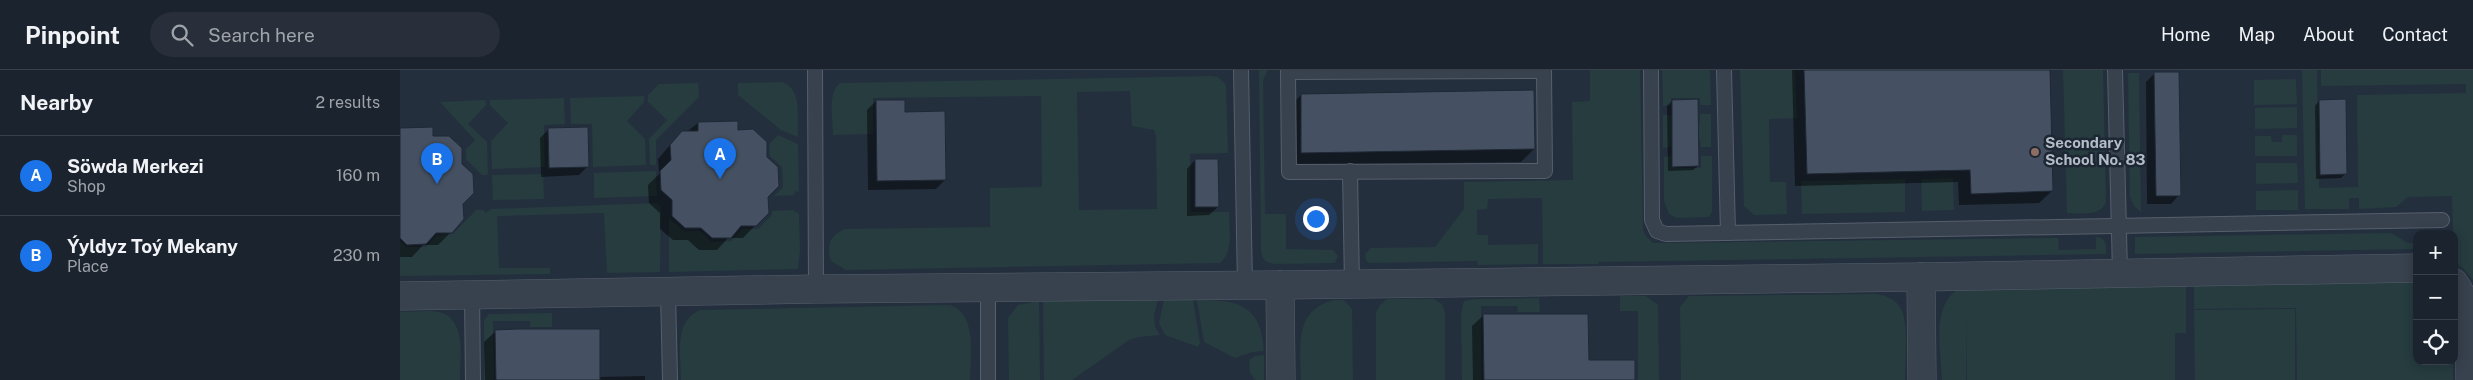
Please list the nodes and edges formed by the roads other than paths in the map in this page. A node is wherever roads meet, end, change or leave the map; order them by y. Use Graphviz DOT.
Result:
graph roads {
  1 [pos="815,70"];
  2 [pos="1241,70"];
  3 [pos="1651,70"];
  4 [pos="1724,70"];
  5 [pos="2115,70"];
  6 [pos="1350,172"];
  7 [pos="2442,220"];
  8 [pos="2118,226"];
  9 [pos="1728,233"];
  10 [pos="2413,268"];
  11 [pos="2120,273"];
  12 [pos="1921,277"];
  13 [pos="1280,285"];
  14 [pos="1245,286"];
  15 [pos="1352,286"];
  16 [pos="988,288"];
  17 [pos="816,289"];
  18 [pos="2458,289"];
  19 [pos="668,292"];
  20 [pos="472,295"];
  21 [pos="400,296"];
  22 [pos="2471,322"];
  23 [pos="473,380"];
  24 [pos="670,380"];
  25 [pos="988,380"];
  26 [pos="1281,380"];
  27 [pos="1922,380"];
  28 [pos="2470,380"];
  1 -- 17 [label="lane"];
  2 -- 14 [label="lane"];
  3 -- 9 [label="lane"];
  4 -- 9 [label="lane"];
  5 -- 8 [label="lane"];
  6 -- 6 [label="lane"];
  6 -- 15 [label="lane"];
  7 -- 8 [label="lane"];
  8 -- 9 [label="lane"];
  8 -- 11 [label="lane"];
  10 -- 11 [label="street"];
  11 -- 12 [label="street"];
  12 -- 15 [label="street"];
  12 -- 27 [label="street"];
  13 -- 14 [label="street"];
  13 -- 15 [label="street"];
  13 -- 26 [label="street"];
  14 -- 16 [label="street"];
  16 -- 17 [label="street"];
  16 -- 25 [label="lane"];
  17 -- 19 [label="street"];
  18 -- 22 [label="street"];
  19 -- 20 [label="street"];
  19 -- 24 [label="lane"];
  20 -- 21 [label="street"];
  20 -- 23 [label="lane"];
  22 -- 28 [label="street"];
}
